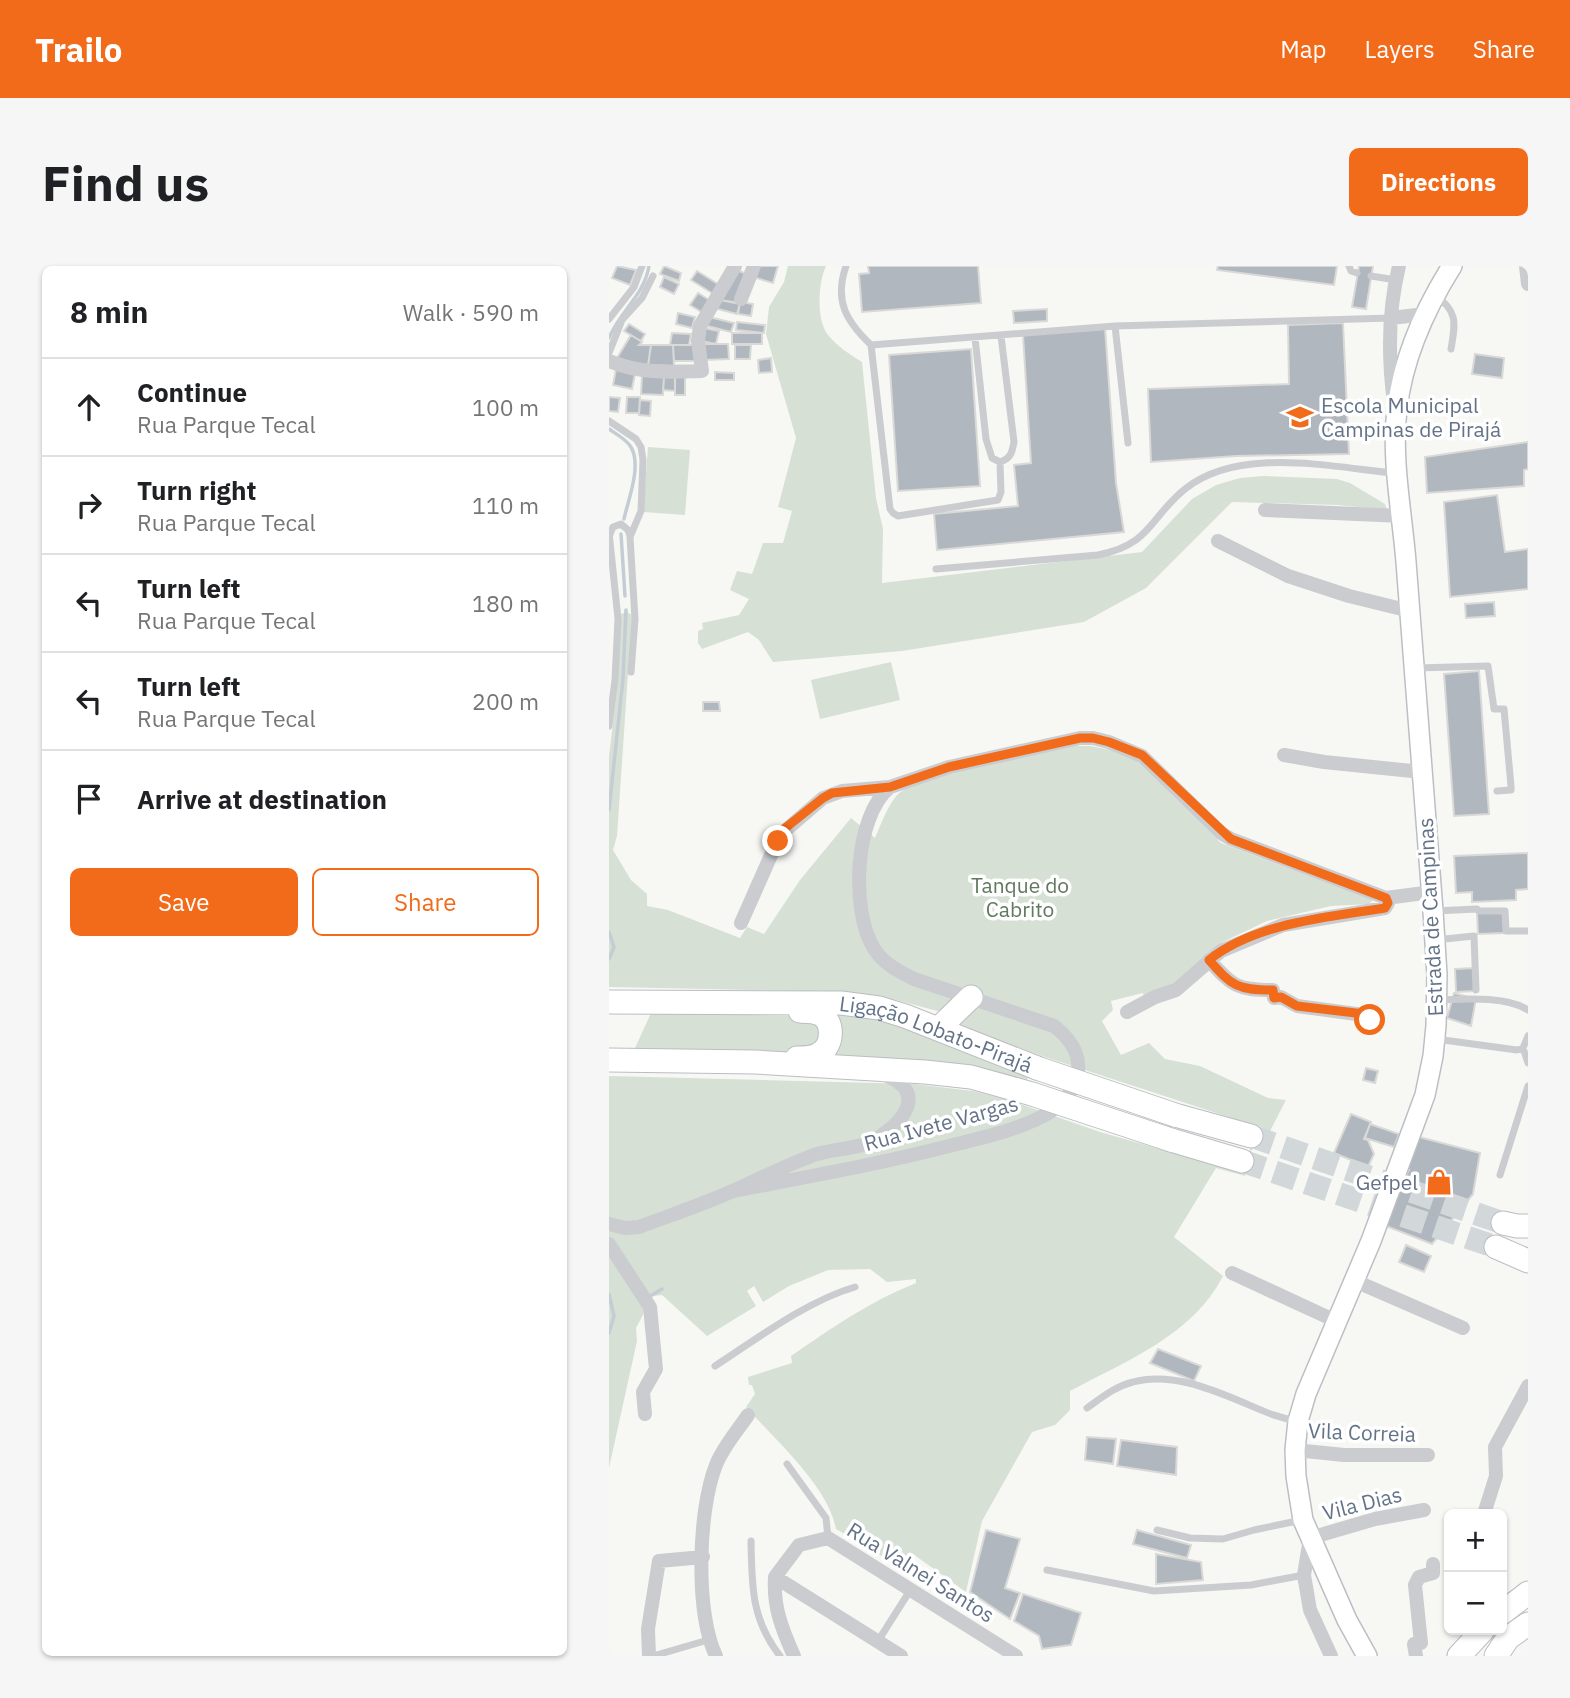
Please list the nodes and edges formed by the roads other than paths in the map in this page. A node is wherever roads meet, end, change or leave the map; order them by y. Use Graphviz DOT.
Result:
graph roads {
  1 [pos="642,266"];
  2 [pos="735,266"];
  3 [pos="754,266"];
  4 [pos="846,266"];
  5 [pos="1349,266"];
  6 [pos="1452,266"];
  7 [pos="1526,266"];
  8 [pos="1357,273"];
  9 [pos="1398,273"];
  10 [pos="653,276"];
  11 [pos="1371,276"];
  12 [pos="1528,284"];
  13 [pos="1435,295"];
  14 [pos="741,299"];
  15 [pos="1425,314"];
  16 [pos="609,318"];
  17 [pos="1391,318"];
  18 [pos="1115,326"];
  19 [pos="1001,336"];
  20 [pos="975,338"];
  21 [pos="871,345"];
  22 [pos="1451,349"];
  23 [pos="609,353"];
  24 [pos="609,360"];
  25 [pos="1396,419"];
  26 [pos="609,421"];
  27 [pos="1128,443"];
  28 [pos="1000,462"];
  29 [pos="1398,473"];
  30 [pos="1265,510"];
  31 [pos="1403,516"];
  32 [pos="610,533"];
  33 [pos="630,537"];
  34 [pos="1218,541"];
  35 [pos="936,569"];
  36 [pos="635,602"];
  37 [pos="617,604"];
  38 [pos="1410,611"];
  39 [pos="1415,668"];
  40 [pos="631,672"];
  41 [pos="609,726"];
  42 [pos="1284,755"];
  43 [pos="1422,772"];
  44 [pos="890,787"];
  45 [pos="1497,791"];
  46 [pos="1386,898"];
  47 [pos="1432,902"];
  48 [pos="741,923"];
  49 [pos="1528,931"];
  50 [pos="1435,940"];
  51 [pos="1209,960"];
  52 [pos="1476,990"];
  53 [pos="971,997"];
  54 [pos="1437,1000"];
  55 [pos="609,1002"];
  56 [pos="729,1004"];
  57 [pos="1528,1010"];
  58 [pos="1127,1012"];
  59 [pos="1370,1020"];
  60 [pos="939,1028"];
  61 [pos="1528,1036"];
  62 [pos="1435,1039"];
  63 [pos="1523,1048"];
  64 [pos="609,1060"];
  65 [pos="755,1062"];
  66 [pos="1528,1063"];
  67 [pos="866,1068"];
  68 [pos="1528,1086"];
  69 [pos="1251,1136"];
  70 [pos="1242,1161"];
  71 [pos="1500,1175"];
  72 [pos="733,1191"];
  73 [pos="1503,1223"];
  74 [pos="609,1224"];
  75 [pos="1528,1226"];
  76 [pos="609,1244"];
  77 [pos="1496,1247"];
  78 [pos="1528,1261"];
  79 [pos="1232,1273"];
  80 [pos="1355,1281"];
  81 [pos="855,1287"];
  82 [pos="1336,1321"];
  83 [pos="1463,1328"];
  84 [pos="715,1366"];
  85 [pos="1528,1386"];
  86 [pos="1087,1408"];
  87 [pos="645,1414"];
  88 [pos="748,1415"];
  89 [pos="1298,1421"];
  90 [pos="1295,1450"];
  91 [pos="1428,1455"];
  92 [pos="787,1464"];
  93 [pos="1486,1509"];
  94 [pos="1424,1510"];
  95 [pos="1306,1529"];
  96 [pos="1157,1530"];
  97 [pos="828,1538"];
  98 [pos="751,1541"];
  99 [pos="703,1557"];
  100 [pos="1433,1564"];
  101 [pos="1047,1570"];
  102 [pos="1325,1570"];
  103 [pos="1304,1575"];
  104 [pos="775,1577"];
  105 [pos="911,1589"];
  106 [pos="1528,1593"];
  107 [pos="1507,1609"];
  108 [pos="1528,1624"];
  109 [pos="1478,1635"];
  110 [pos="708,1640"];
  111 [pos="881,1648"];
  112 [pos="651,1656"];
  113 [pos="716,1656"];
  114 [pos="781,1656"];
  115 [pos="794,1656"];
  116 [pos="901,1656"];
  117 [pos="1016,1656"];
  118 [pos="1331,1656"];
  119 [pos="1367,1656"];
  120 [pos="1416,1656"];
  121 [pos="1459,1656"];
  122 [pos="1496,1656"];
  123 [pos="1511,1656"];
  1 -- 16 [label="lane"];
  2 -- 24 [label="street"];
  3 -- 14 [label="street"];
  4 -- 21 [label="lane"];
  5 -- 8 [label="lane"];
  6 -- 13 [label="main road, Estrada de Campinas"];
  7 -- 12 [label="street"];
  9 -- 11 [label="lane"];
  9 -- 17 [label="street"];
  10 -- 23 [label="lane"];
  13 -- 15 [label="main road, Estrada de Campinas"];
  13 -- 22 [label="lane"];
  15 -- 17 [label="street"];
  15 -- 25 [label="main road, Estrada de Campinas"];
  17 -- 18 [label="lane"];
  17 -- 25 [label="street"];
  18 -- 19 [label="lane"];
  18 -- 27 [label="lane"];
  19 -- 20 [label="lane"];
  19 -- 28 [label="lane"];
  20 -- 21 [label="lane"];
  20 -- 28 [label="lane"];
  21 -- 28 [label="lane"];
  25 -- 29 [label="main road, Estrada de Campinas"];
  26 -- 33 [label="lane"];
  29 -- 31 [label="main road, Estrada de Campinas"];
  29 -- 35 [label="lane"];
  30 -- 31 [label="street"];
  31 -- 38 [label="main road, Estrada de Campinas"];
  32 -- 33 [label="lane"];
  32 -- 37 [label="lane"];
  33 -- 36 [label="lane"];
  34 -- 38 [label="street"];
  36 -- 37 [label="lane"];
  36 -- 40 [label="lane"];
  37 -- 41 [label="lane"];
  38 -- 39 [label="main road, Estrada de Campinas"];
  39 -- 43 [label="main road, Estrada de Campinas"];
  39 -- 45 [label="lane"];
  42 -- 43 [label="street"];
  43 -- 47 [label="main road, Estrada de Campinas"];
  44 -- 46 [label="street"];
  44 -- 48 [label="street"];
  44 -- 53 [label="street, Rua Ivete Vargas"];
  46 -- 47 [label="street"];
  46 -- 51 [label="street"];
  47 -- 49 [label="lane"];
  47 -- 50 [label="main road, Estrada de Campinas"];
  50 -- 52 [label="lane"];
  50 -- 54 [label="main road, Estrada de Campinas"];
  51 -- 58 [label="street"];
  51 -- 59 [label="street"];
  53 -- 60 [label="main road"];
  53 -- 72 [label="street, Rua Ivete Vargas"];
  54 -- 57 [label="lane"];
  54 -- 62 [label="main road, Estrada de Campinas"];
  55 -- 56 [label="main road, Ligação Lobato-Pirajá"];
  56 -- 60 [label="main road, Ligação Lobato-Pirajá"];
  56 -- 65 [label="main road"];
  60 -- 69 [label="main road, Ligação Lobato-Pirajá, bridge"];
  61 -- 63 [label="lane"];
  62 -- 63 [label="lane"];
  62 -- 80 [label="main road, Estrada de Campinas"];
  63 -- 66 [label="lane"];
  64 -- 65 [label="main road, Ligação Lobato-Pirajá"];
  65 -- 67 [label="main road, Ligação Lobato-Pirajá"];
  67 -- 70 [label="main road, Ligação Lobato-Pirajá, bridge"];
  67 -- 72 [label="street, Rua Ivete Vargas"];
  68 -- 71 [label="lane"];
  72 -- 74 [label="street, Rua Ivete Vargas"];
  73 -- 75 [label="main road"];
  76 -- 87 [label="street"];
  77 -- 78 [label="main road"];
  79 -- 82 [label="street"];
  80 -- 82 [label="main road, Estrada de Campinas"];
  80 -- 83 [label="street"];
  81 -- 84 [label="lane"];
  82 -- 89 [label="main road, Estrada de Campinas"];
  85 -- 93 [label="street"];
  86 -- 89 [label="lane"];
  88 -- 99 [label="street"];
  89 -- 90 [label="main road, Estrada de Campinas"];
  90 -- 91 [label="street, Vila Correia"];
  90 -- 95 [label="main road, Estrada de Campinas"];
  92 -- 97 [label="lane"];
  94 -- 95 [label="street, Vila Dias"];
  95 -- 96 [label="lane"];
  95 -- 102 [label="main road, Estrada de Campinas"];
  95 -- 103 [label="street"];
  97 -- 104 [label="street, Rua Valnei Santos"];
  97 -- 105 [label="street, Rua Valnei Santos"];
  98 -- 114 [label="lane"];
  99 -- 110 [label="street"];
  99 -- 112 [label="street"];
  100 -- 120 [label="street"];
  101 -- 103 [label="lane"];
  102 -- 103 [label="street"];
  102 -- 119 [label="main road, Estrada de Campinas"];
  103 -- 118 [label="street"];
  104 -- 111 [label="street"];
  104 -- 115 [label="street"];
  105 -- 111 [label="lane"];
  105 -- 117 [label="street, Rua Valnei Santos"];
  106 -- 107 [label="main road"];
  108 -- 122 [label="main road"];
  108 -- 123 [label="main road"];
  109 -- 121 [label="main road"];
  110 -- 112 [label="lane"];
  110 -- 113 [label="street"];
  111 -- 116 [label="street"];
}
